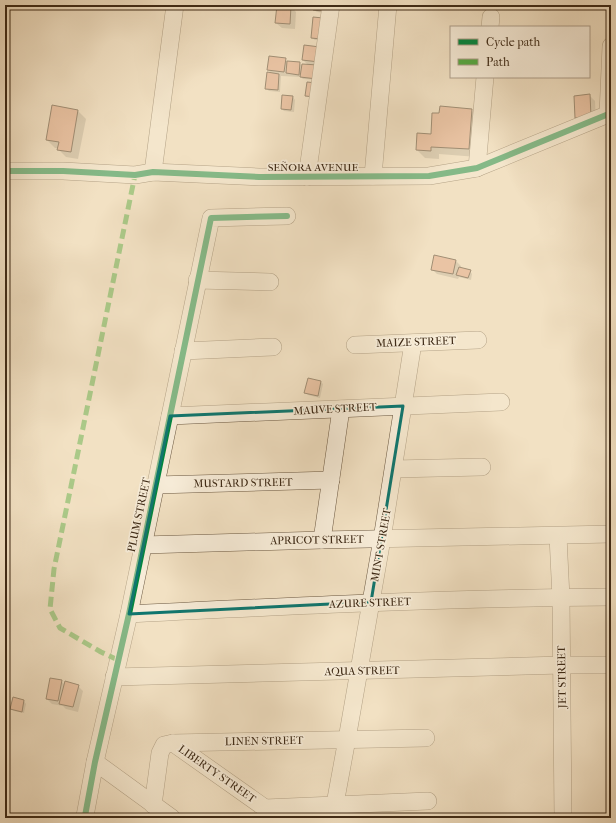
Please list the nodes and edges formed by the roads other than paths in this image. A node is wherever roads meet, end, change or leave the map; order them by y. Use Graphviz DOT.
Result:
graph roads {
  1 [pos="175,5"];
  2 [pos="331,5"];
  3 [pos="388,5"];
  4 [pos="611,46"];
  5 [pos="485,78"];
  6 [pos="609,113"];
  7 [pos="476,168"];
  8 [pos="5,171"];
  9 [pos="153,172"];
  10 [pos="373,176"];
  11 [pos="307,177"];
  12 [pos="287,216"];
  13 [pos="197,280"];
  14 [pos="270,282"];
  15 [pos="478,340"];
  16 [pos="413,343"];
  17 [pos="355,345"];
  18 [pos="273,347"];
  19 [pos="183,351"];
  20 [pos="501,402"];
  21 [pos="403,406"];
  22 [pos="341,408"];
  23 [pos="170,416"];
  24 [pos="482,467"];
  25 [pos="394,469"];
  26 [pos="331,480"];
  27 [pos="156,485"];
  28 [pos="611,534"];
  29 [pos="558,536"];
  30 [pos="382,539"];
  31 [pos="322,540"];
  32 [pos="143,545"];
  33 [pos="611,597"];
  34 [pos="561,598"];
  35 [pos="371,602"];
  36 [pos="129,614"];
  37 [pos="562,665"];
  38 [pos="611,665"];
  39 [pos="359,671"];
  40 [pos="114,677"];
  41 [pos="426,738"];
  42 [pos="347,739"];
  43 [pos="173,743"];
  44 [pos="95,762"];
  45 [pos="428,801"];
  46 [pos="153,805"];
  47 [pos="334,811"];
  48 [pos="85,816"];
  49 [pos="172,818"];
  50 [pos="563,818"];
  1 -- 9 [label="street"];
  2 -- 11 [label="street"];
  3 -- 10 [label="street"];
  4 -- 6 [label="street"];
  5 -- 7 [label="street"];
  6 -- 7 [label="street, SEÑORA AVENUE"];
  7 -- 10 [label="street, SEÑORA AVENUE"];
  8 -- 9 [label="street, SEÑORA AVENUE"];
  9 -- 11 [label="street, SEÑORA AVENUE"];
  10 -- 11 [label="street, SEÑORA AVENUE"];
  12 -- 13 [label="street, PLUM STREET"];
  13 -- 14 [label="street"];
  13 -- 19 [label="street, PLUM STREET"];
  15 -- 16 [label="street, MAIZE STREET"];
  16 -- 17 [label="street, MAIZE STREET"];
  16 -- 21 [label="street, MINT STREET"];
  18 -- 19 [label="street"];
  19 -- 23 [label="street, PLUM STREET"];
  20 -- 21 [label="street, MAUVE STREET"];
  21 -- 22 [label="street, MAUVE STREET"];
  21 -- 25 [label="street, MINT STREET"];
  22 -- 23 [label="street, MAUVE STREET"];
  22 -- 26 [label="street"];
  23 -- 27 [label="street, PLUM STREET"];
  24 -- 25 [label="street"];
  25 -- 30 [label="street, MINT STREET"];
  26 -- 27 [label="street, MUSTARD STREET"];
  26 -- 31 [label="street"];
  27 -- 32 [label="street, PLUM STREET"];
  28 -- 29 [label="street, APRICOT STREET"];
  29 -- 30 [label="street, APRICOT STREET"];
  29 -- 34 [label="street, JET STREET"];
  30 -- 31 [label="street, APRICOT STREET"];
  30 -- 35 [label="street, MINT STREET"];
  31 -- 32 [label="street, APRICOT STREET"];
  32 -- 36 [label="street, PLUM STREET"];
  33 -- 34 [label="street, AZURE STREET"];
  34 -- 35 [label="street, AZURE STREET"];
  34 -- 37 [label="street, JET STREET"];
  35 -- 36 [label="street, AZURE STREET"];
  35 -- 39 [label="street, MINT STREET"];
  36 -- 40 [label="street, PLUM STREET"];
  37 -- 38 [label="street, AQUA STREET"];
  37 -- 39 [label="street, AQUA STREET"];
  37 -- 50 [label="street, JET STREET"];
  39 -- 40 [label="street, AQUA STREET"];
  39 -- 42 [label="street, MINT STREET"];
  40 -- 44 [label="street, PLUM STREET"];
  41 -- 42 [label="street, LINEN STREET"];
  42 -- 43 [label="street, LINEN STREET"];
  42 -- 47 [label="street, MINT STREET"];
  43 -- 46 [label="street"];
  43 -- 47 [label="street, LIBERTY STREET"];
  44 -- 46 [label="street"];
  44 -- 48 [label="street, PLUM STREET"];
  45 -- 47 [label="street, LIBERTY STREET"];
  46 -- 49 [label="street"];
}
